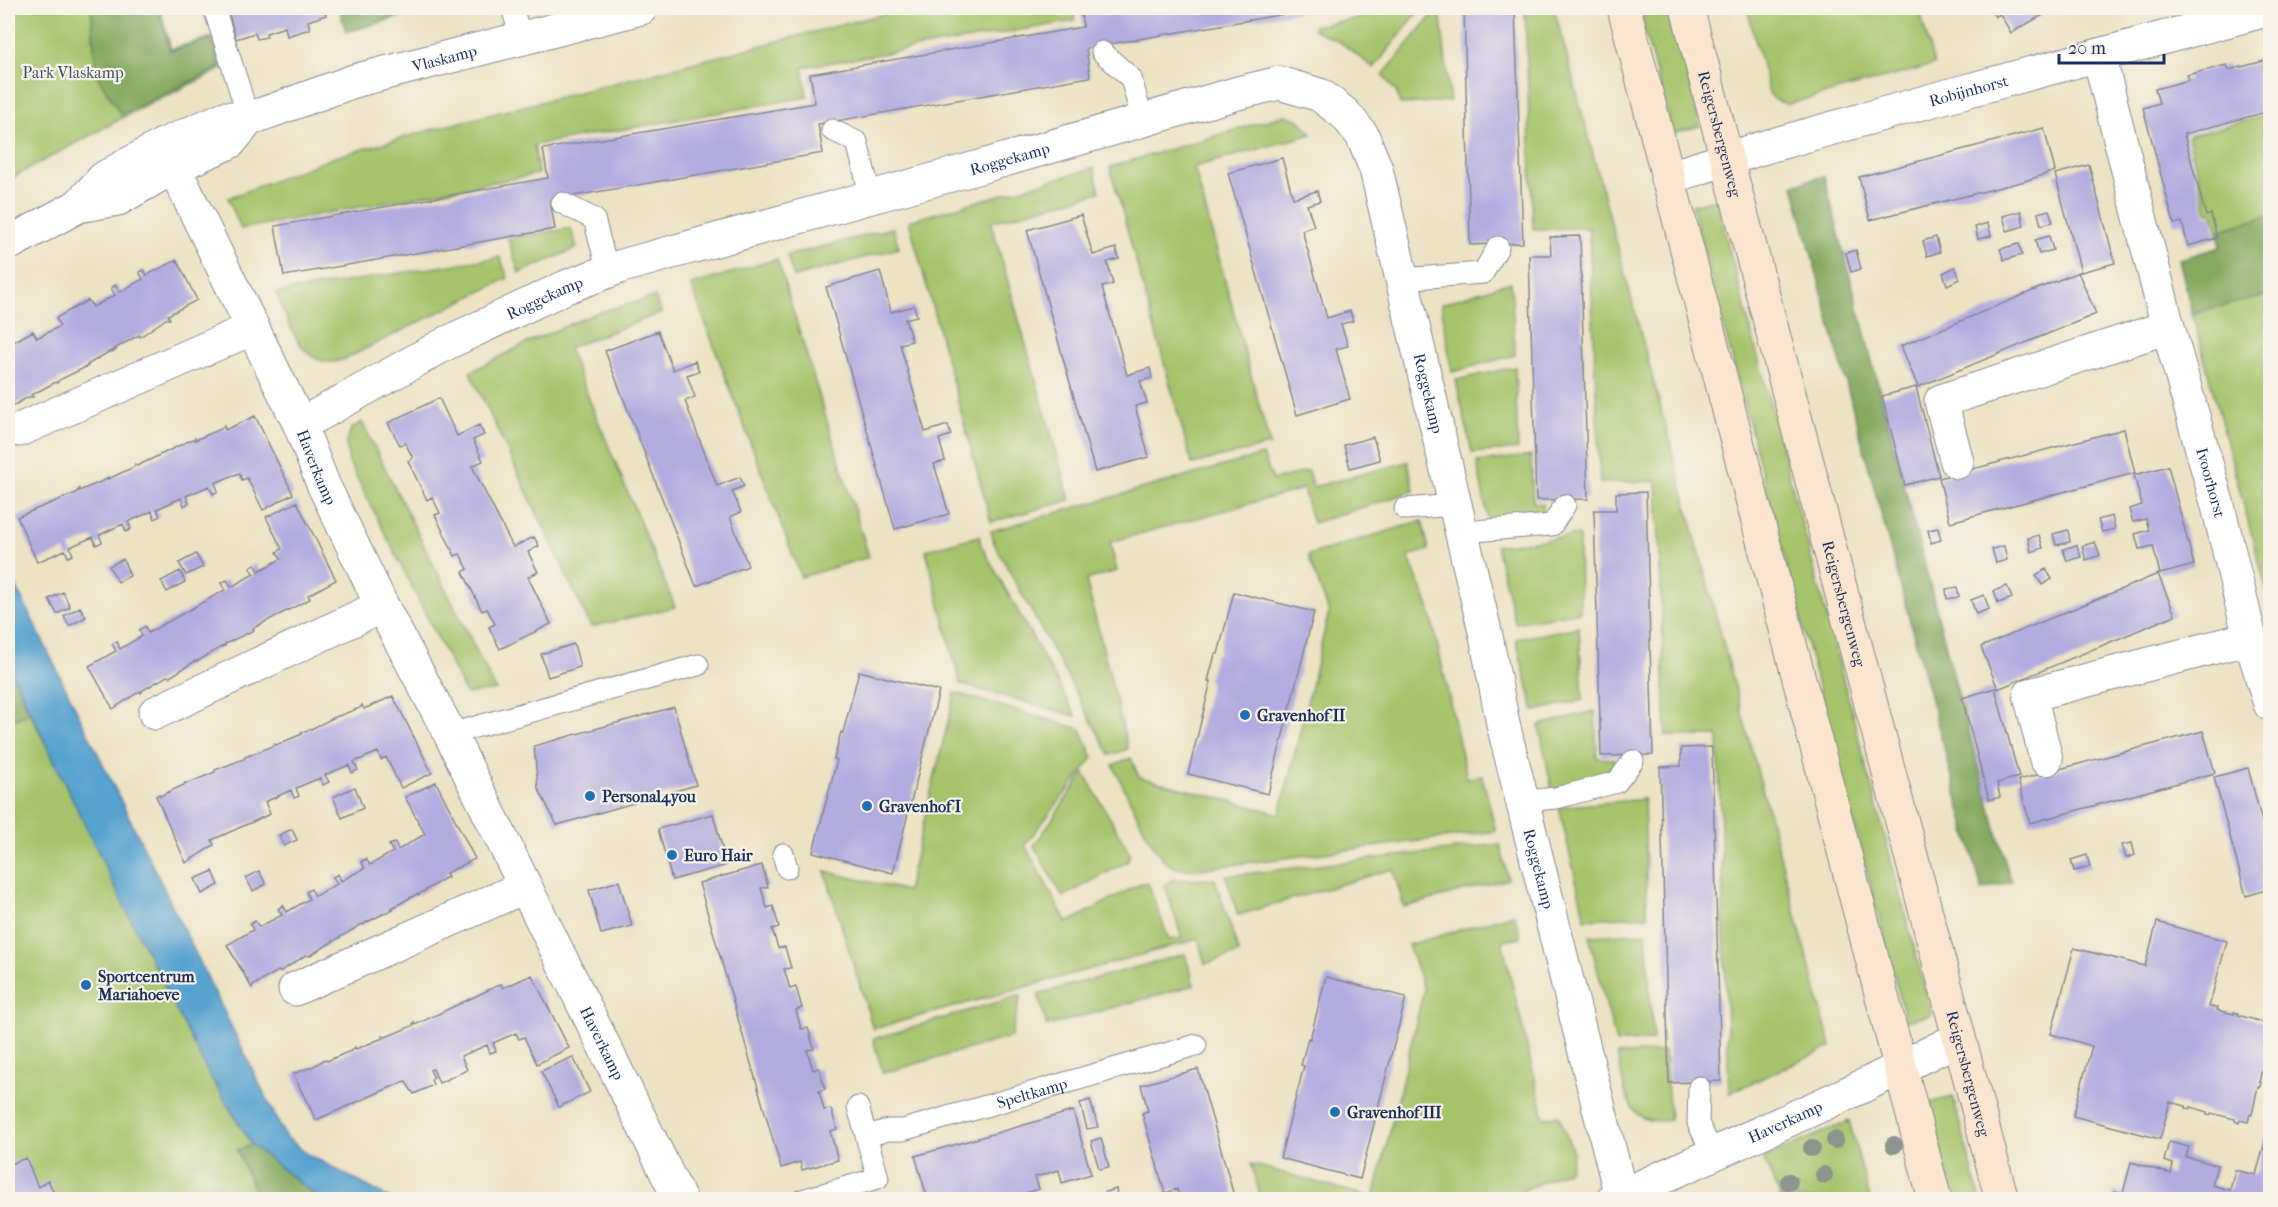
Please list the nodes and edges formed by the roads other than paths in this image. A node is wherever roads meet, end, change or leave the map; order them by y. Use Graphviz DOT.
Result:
graph roads {
  1 [pos="214,8"];
  2 [pos="512,8"];
  3 [pos="641,8"];
  4 [pos="1624,8"];
  5 [pos="1688,8"];
  6 [pos="2271,9"];
  7 [pos="522,40"];
  8 [pos="1102,52"];
  9 [pos="2099,56"];
  10 [pos="249,119"];
  11 [pos="1142,119"];
  12 [pos="832,130"];
  13 [pos="169,156"];
  14 [pos="1729,159"];
  15 [pos="1667,178"];
  16 [pos="871,198"];
  17 [pos="562,203"];
  18 [pos="8,244"];
  19 [pos="1498,247"];
  20 [pos="608,272"];
  21 [pos="1401,279"];
  22 [pos="253,327"];
  23 [pos="2168,327"];
  24 [pos="300,425"];
  25 [pos="20,430"];
  26 [pos="1957,462"];
  27 [pos="1565,505"];
  28 [pos="1406,509"];
  29 [pos="1458,519"];
  30 [pos="382,606"];
  31 [pos="2250,638"];
  32 [pos="698,665"];
  33 [pos="2271,704"];
  34 [pos="155,713"];
  35 [pos="450,734"];
  36 [pos="2046,759"];
  37 [pos="1633,760"];
  38 [pos="1524,801"];
  39 [pos="524,887"];
  40 [pos="295,989"];
  41 [pos="1958,1039"];
  42 [pos="1196,1045"];
  43 [pos="1900,1068"];
  44 [pos="1699,1087"];
  45 [pos="858,1107"];
  46 [pos="867,1136"];
  47 [pos="1713,1154"];
  48 [pos="1617,1198"];
  49 [pos="680,1200"];
  50 [pos="802,1200"];
  51 [pos="1935,1200"];
  52 [pos="2002,1200"];
  1 -- 10 [label="lane"];
  2 -- 7 [label="lane"];
  3 -- 7 [label="street, Vlaskamp"];
  4 -- 15 [label="street"];
  5 -- 14 [label="street, Reigersbergenweg"];
  6 -- 9 [label="street, Robijnhorst"];
  7 -- 10 [label="street, Vlaskamp"];
  8 -- 11 [label="lane"];
  9 -- 14 [label="street, Robijnhorst"];
  9 -- 23 [label="street, Ivoorhorst"];
  10 -- 13 [label="street"];
  11 -- 16 [label="street, Roggekamp"];
  11 -- 21 [label="street, Roggekamp"];
  12 -- 16 [label="lane"];
  13 -- 18 [label="street"];
  13 -- 22 [label="street, Haverkamp"];
  14 -- 15 [label="street, Robijnhorst"];
  14 -- 41 [label="street, Reigersbergenweg"];
  15 -- 43 [label="street"];
  16 -- 20 [label="street, Roggekamp"];
  17 -- 20 [label="lane"];
  19 -- 21 [label="lane"];
  20 -- 24 [label="street, Roggekamp"];
  21 -- 29 [label="street, Roggekamp"];
  22 -- 24 [label="street, Haverkamp"];
  22 -- 25 [label="street"];
  23 -- 26 [label="street"];
  23 -- 31 [label="street, Ivoorhorst"];
  24 -- 30 [label="street, Haverkamp"];
  27 -- 29 [label="lane"];
  28 -- 29 [label="lane"];
  29 -- 38 [label="street, Roggekamp"];
  30 -- 34 [label="street"];
  30 -- 35 [label="street, Haverkamp"];
  31 -- 33 [label="street, Ivoorhorst"];
  31 -- 36 [label="street"];
  32 -- 35 [label="lane"];
  35 -- 39 [label="street, Haverkamp"];
  37 -- 38 [label="lane"];
  38 -- 48 [label="street, Roggekamp"];
  39 -- 40 [label="street"];
  39 -- 49 [label="street, Haverkamp"];
  41 -- 43 [label="street, Haverkamp"];
  41 -- 52 [label="street, Reigersbergenweg"];
  42 -- 46 [label="lane, Speltkamp"];
  43 -- 47 [label="street, Haverkamp"];
  43 -- 51 [label="street"];
  44 -- 47 [label="lane"];
  45 -- 46 [label="lane"];
  46 -- 50 [label="lane"];
  47 -- 48 [label="street, Haverkamp"];
}
